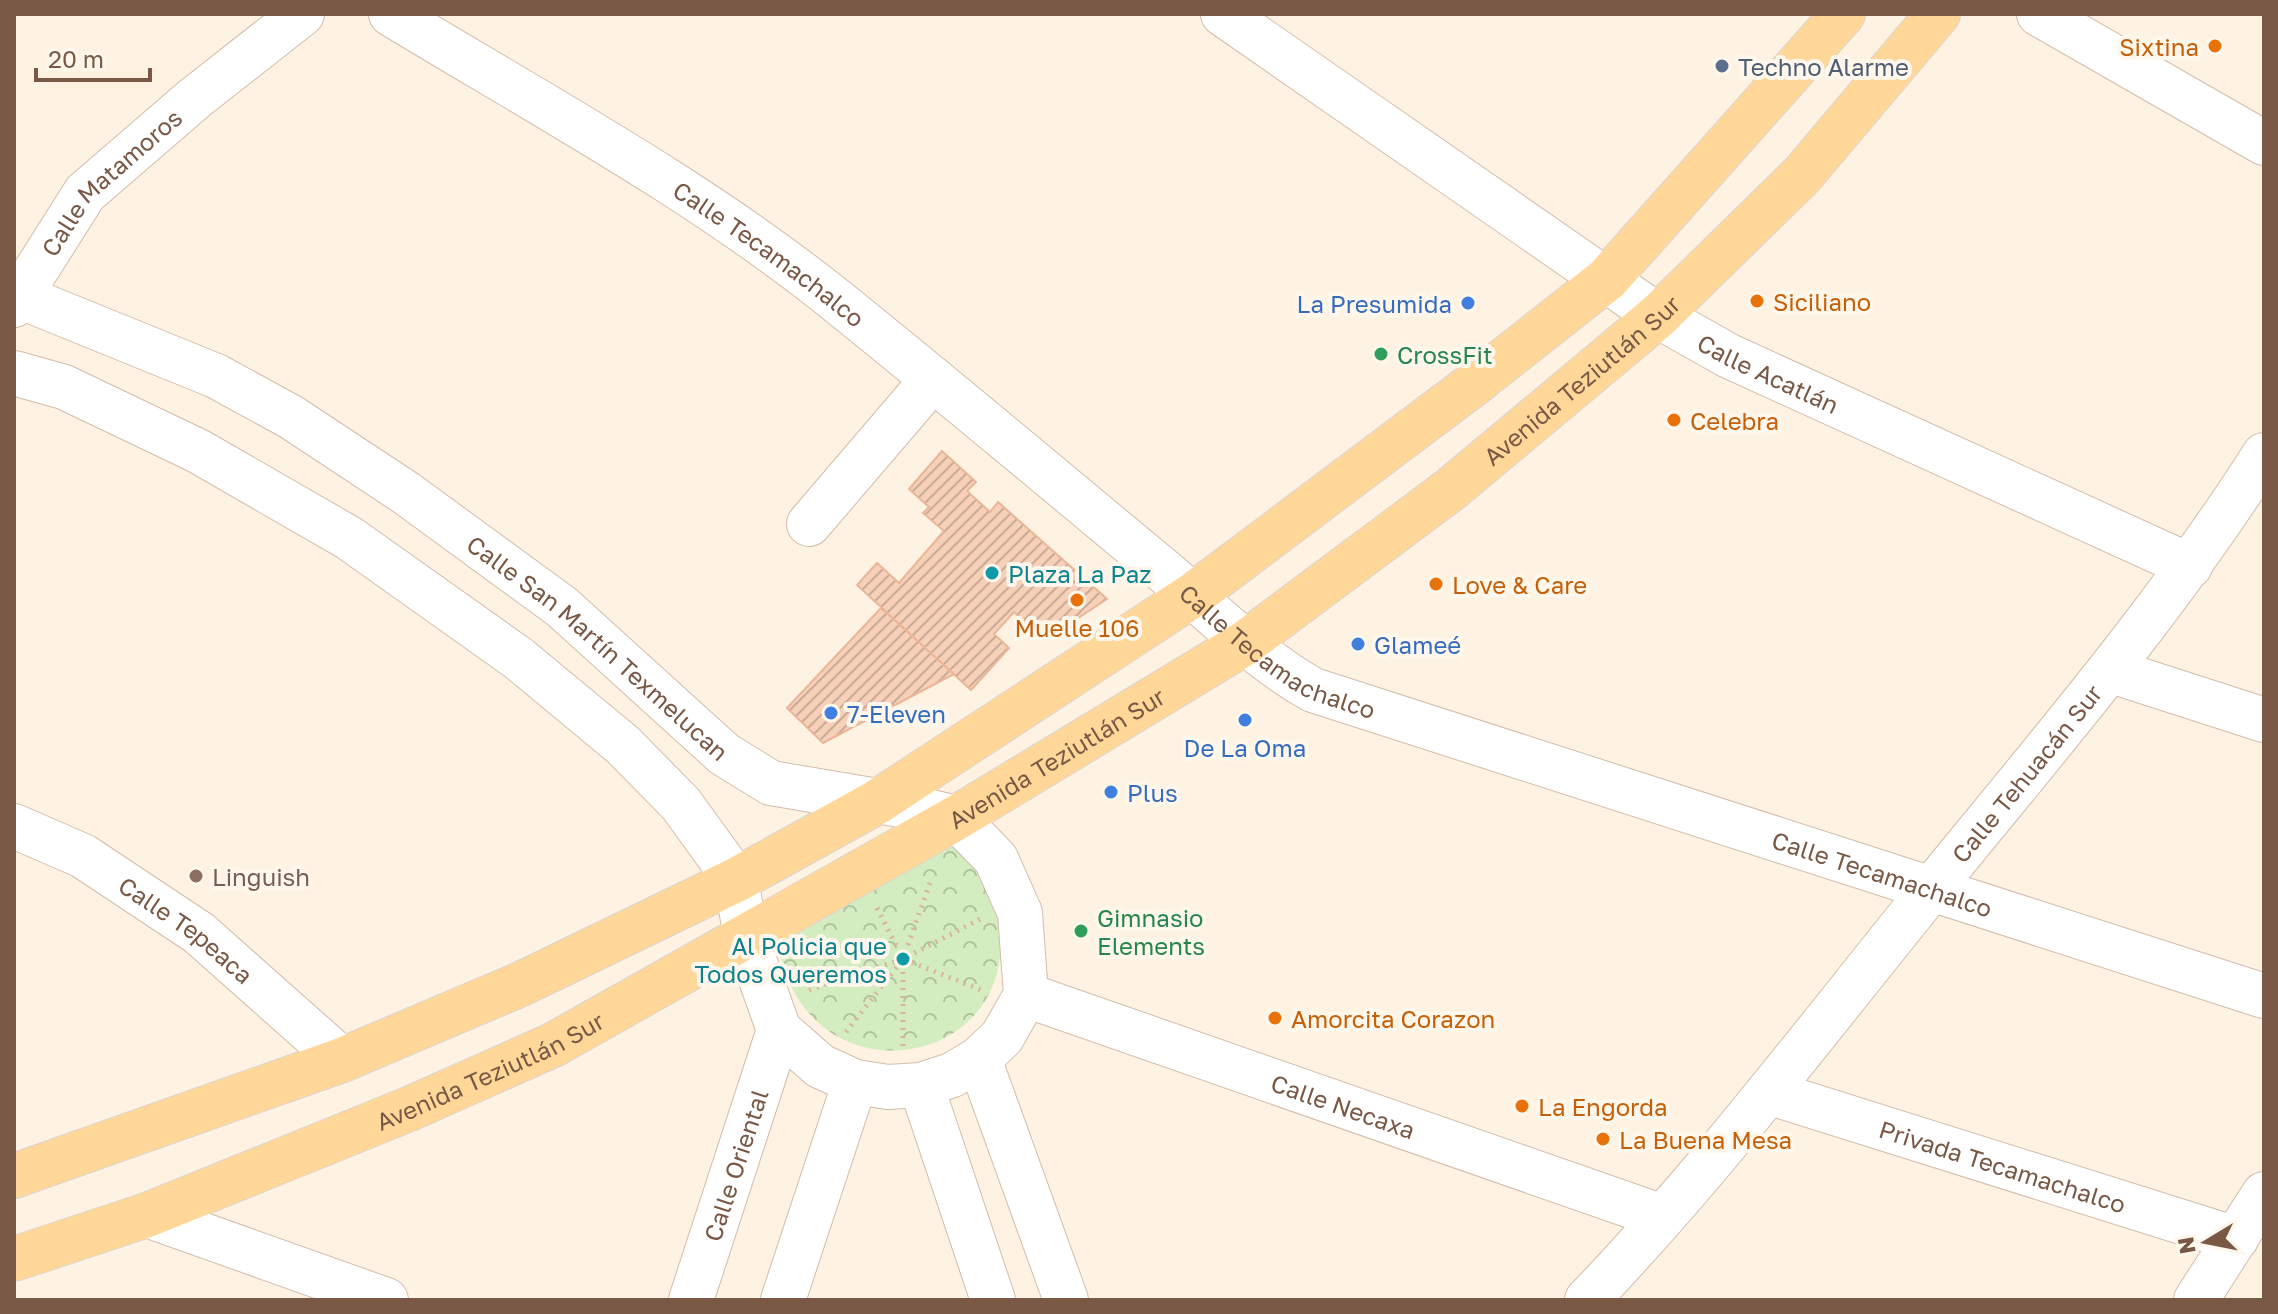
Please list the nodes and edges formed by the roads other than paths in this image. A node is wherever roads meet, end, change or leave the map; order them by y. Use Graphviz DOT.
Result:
graph roads {
  1 [pos="302,14"];
  2 [pos="391,14"];
  3 [pos="1223,14"];
  4 [pos="1843,14"];
  5 [pos="1938,14"];
  6 [pos="2039,14"];
  7 [pos="2264,143"];
  8 [pos="1607,279"];
  9 [pos="15,298"];
  10 [pos="1658,316"];
  11 [pos="14,373"];
  12 [pos="933,379"];
  13 [pos="2257,478"];
  14 [pos="809,524"];
  15 [pos="2190,566"];
  16 [pos="1193,595"];
  17 [pos="562,607"];
  18 [pos="1245,643"];
  19 [pos="518,658"];
  20 [pos="2112,671"];
  21 [pos="2264,720"];
  22 [pos="877,802"];
  23 [pos="956,818"];
  24 [pos="14,826"];
  25 [pos="736,880"];
  26 [pos="1932,888"];
  27 [pos="746,937"];
  28 [pos="1026,995"];
  29 [pos="2264,996"];
  30 [pos="779,1030"];
  31 [pos="979,1059"];
  32 [pos="342,1060"];
  33 [pos="914,1061"];
  34 [pos="855,1082"];
  35 [pos="1768,1092"];
  36 [pos="14,1176"];
  37 [pos="2264,1194"];
  38 [pos="147,1215"];
  39 [pos="1660,1216"];
  40 [pos="2236,1239"];
  41 [pos="14,1259"];
  42 [pos="1591,1299"];
  43 [pos="386,1300"];
  44 [pos="691,1300"];
  45 [pos="783,1300"];
  46 [pos="993,1300"];
  47 [pos="1066,1300"];
  48 [pos="2196,1300"];
  1 -- 9 [label="street, Calle Matamoros"];
  2 -- 12 [label="street, Calle Tecamachalco"];
  3 -- 8 [label="street, Calle Acatlán"];
  4 -- 8 [label="main road"];
  5 -- 10 [label="main road, Avenida Teziutlán Sur"];
  6 -- 7 [label="street"];
  8 -- 10 [label="street, Calle Acatlán"];
  8 -- 16 [label="main road"];
  9 -- 17 [label="street, Calle San Martín Texmelucan"];
  10 -- 15 [label="street, Calle Acatlán"];
  10 -- 18 [label="main road, Avenida Teziutlán Sur"];
  11 -- 19 [label="street"];
  12 -- 14 [label="street"];
  12 -- 16 [label="street, Calle Tecamachalco"];
  13 -- 15 [label="street, Calle Tehuacán Sur"];
  15 -- 20 [label="street, Calle Tehuacán Sur"];
  16 -- 18 [label="street, Calle Tecamachalco"];
  16 -- 22 [label="main road"];
  17 -- 19 [label="street"];
  17 -- 22 [label="street, Calle San Martín Texmelucan"];
  18 -- 23 [label="main road, Avenida Teziutlán Sur"];
  18 -- 26 [label="street, Calle Tecamachalco"];
  19 -- 25 [label="street"];
  20 -- 21 [label="street"];
  20 -- 26 [label="street, Calle Tehuacán Sur"];
  22 -- 23 [label="street, Calle San Martín Texmelucan"];
  22 -- 25 [label="main road"];
  23 -- 27 [label="main road, Avenida Teziutlán Sur"];
  23 -- 28 [label="street"];
  24 -- 32 [label="street, Calle Tepeaca"];
  25 -- 27 [label="street"];
  25 -- 32 [label="main road"];
  26 -- 29 [label="street, Calle Tecamachalco"];
  26 -- 35 [label="street, Calle Tehuacán Sur"];
  27 -- 30 [label="street"];
  27 -- 38 [label="main road, Avenida Teziutlán Sur"];
  28 -- 31 [label="street"];
  28 -- 39 [label="street, Calle Necaxa"];
  30 -- 34 [label="street"];
  30 -- 44 [label="street, Calle Oriental"];
  31 -- 33 [label="street"];
  31 -- 47 [label="street"];
  32 -- 36 [label="main road"];
  33 -- 34 [label="street"];
  33 -- 46 [label="street"];
  34 -- 45 [label="street"];
  35 -- 39 [label="street, Calle Tehuacán Sur"];
  35 -- 40 [label="street, Privada Tecamachalco"];
  37 -- 40 [label="street"];
  38 -- 41 [label="main road, Avenida Teziutlán Sur"];
  38 -- 43 [label="street"];
  39 -- 42 [label="street, Calle Tehuacán Sur"];
  40 -- 48 [label="street"];
}
